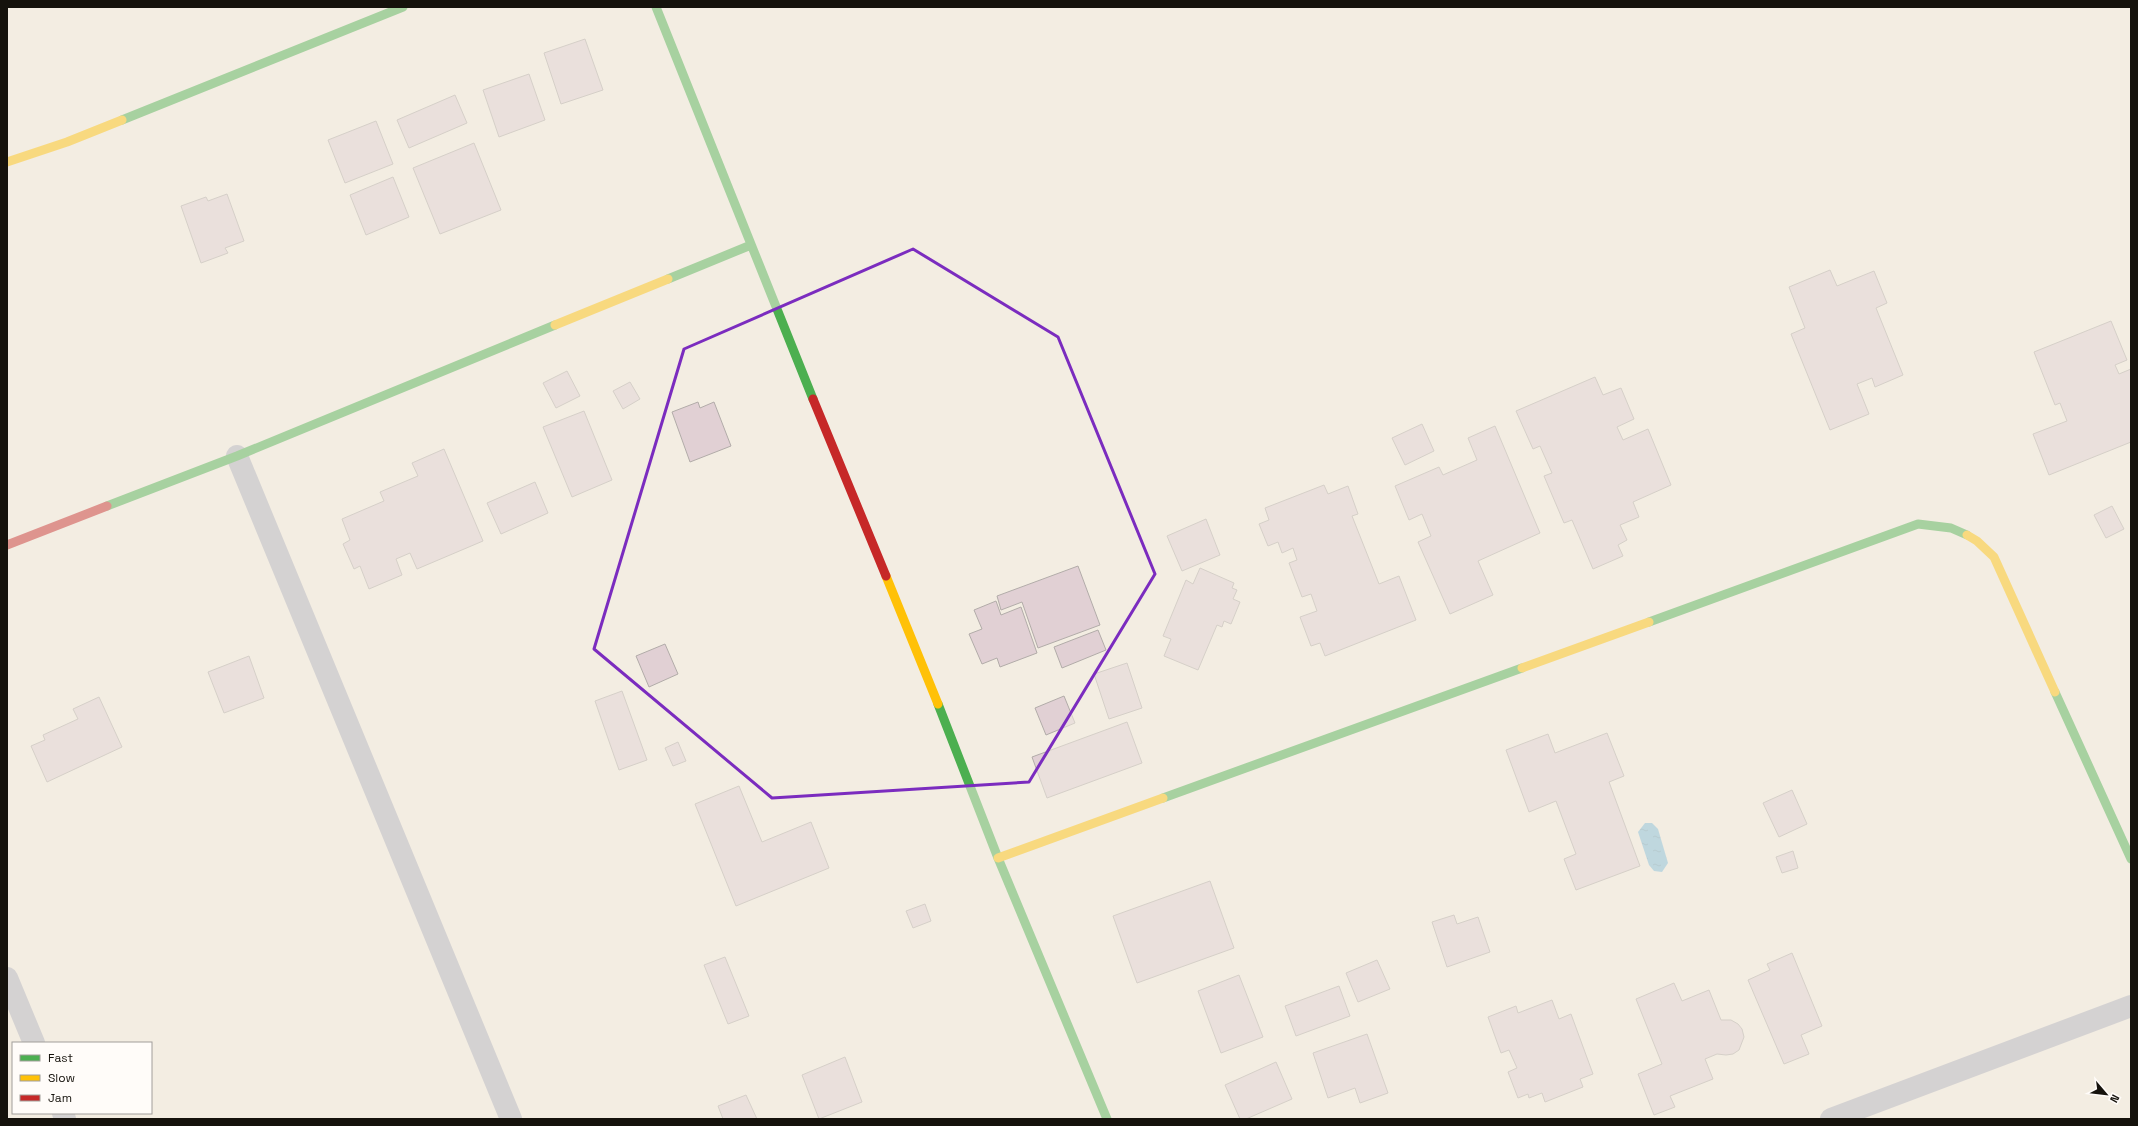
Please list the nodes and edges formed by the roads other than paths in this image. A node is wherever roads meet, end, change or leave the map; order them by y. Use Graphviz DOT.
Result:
graph roads {
  1 [pos="403,7"];
  2 [pos="656,7"];
  3 [pos="7,162"];
  4 [pos="751,246"];
  5 [pos="237,456"];
  6 [pos="7,545"];
  7 [pos="998,858"];
  8 [pos="2131,859"];
  9 [pos="7,978"];
  10 [pos="2131,1006"];
  11 [pos="34,1042"];
  12 [pos="511,1119"];
  13 [pos="1107,1119"];
  14 [pos="1831,1119"];
  1 -- 3 [label="street"];
  2 -- 4 [label="street"];
  4 -- 5 [label="street"];
  4 -- 7 [label="street"];
  5 -- 6 [label="street"];
  5 -- 12 [label="street"];
  7 -- 8 [label="street"];
  7 -- 13 [label="street"];
  9 -- 11 [label="street"];
  10 -- 14 [label="street"];
}
